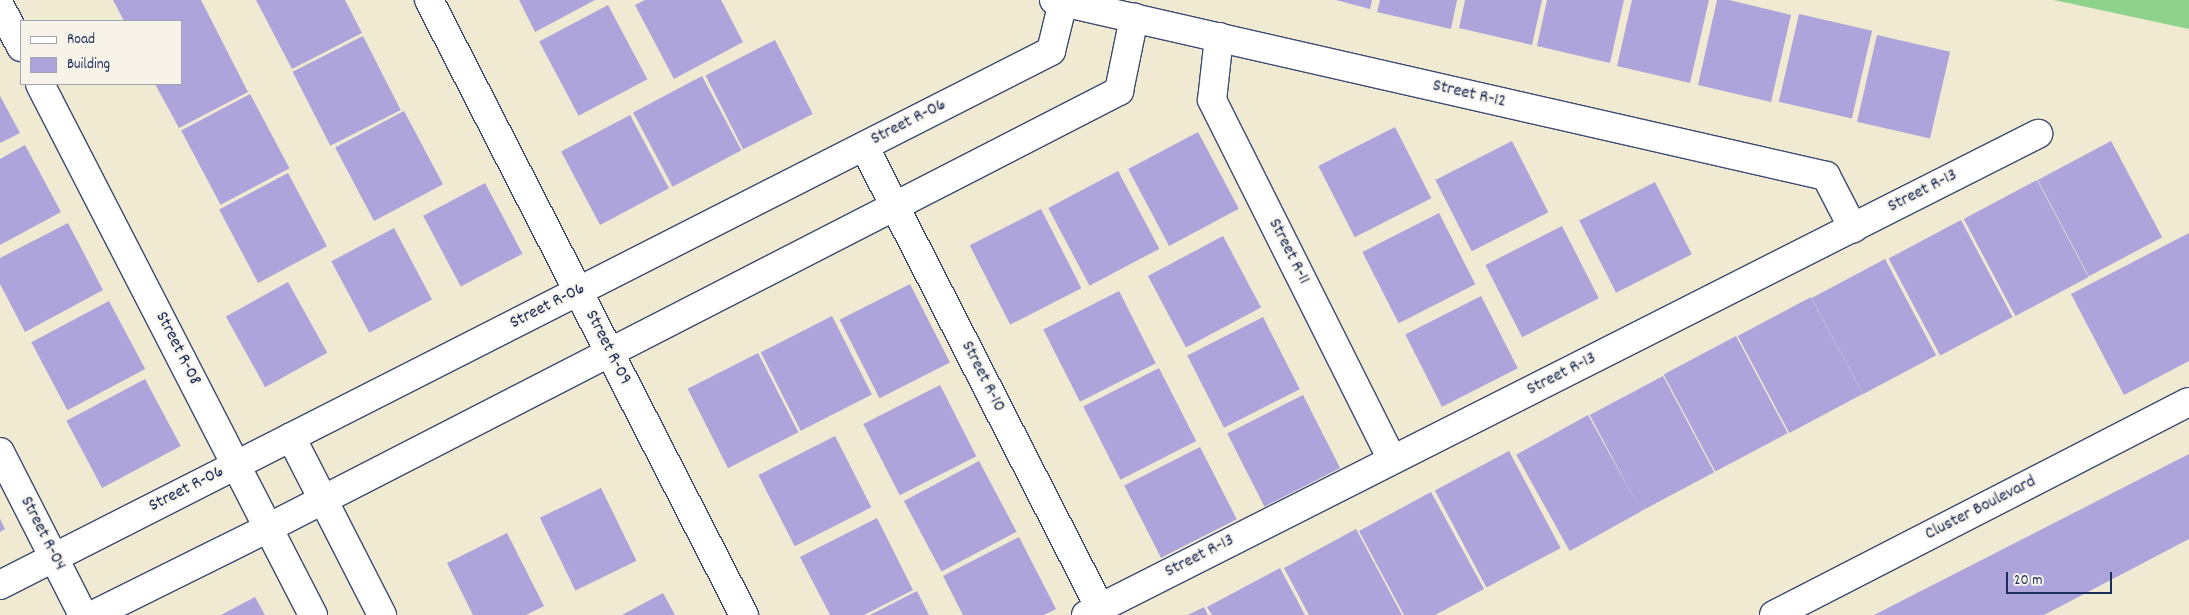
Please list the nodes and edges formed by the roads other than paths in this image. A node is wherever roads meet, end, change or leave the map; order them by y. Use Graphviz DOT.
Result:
graph roads {
  1 [pos="429,0"];
  2 [pos="1059,1"];
  3 [pos="0,6"];
  4 [pos="1134,18"];
  5 [pos="1219,38"];
  6 [pos="20,46"];
  7 [pos="41,85"];
  8 [pos="2038,134"];
  9 [pos="864,146"];
  10 [pos="894,205"];
  11 [pos="1853,228"];
  12 [pos="578,292"];
  13 [pos="610,352"];
  14 [pos="2189,402"];
  15 [pos="291,437"];
  16 [pos="0,452"];
  17 [pos="1392,460"];
  18 [pos="236,465"];
  19 [pos="322,498"];
  20 [pos="268,528"];
  21 [pos="54,557"];
  22 [pos="0,584"];
  23 [pos="1093,611"];
  24 [pos="83,615"];
  25 [pos="93,615"];
  26 [pos="313,615"];
  27 [pos="382,615"];
  28 [pos="744,615"];
  29 [pos="1774,615"];
  1 -- 12 [label="street, Street R-09"];
  2 -- 4 [label="street, Street R-12"];
  2 -- 9 [label="street, Street R-06"];
  3 -- 6 [label="street"];
  4 -- 5 [label="street, Street R-12"];
  4 -- 10 [label="street"];
  5 -- 11 [label="street, Street R-12"];
  5 -- 17 [label="street, Street R-11"];
  7 -- 18 [label="street, Street R-08"];
  8 -- 11 [label="street, Street R-13"];
  9 -- 10 [label="street, Street R-10"];
  9 -- 12 [label="street, Street R-06"];
  10 -- 13 [label="street"];
  10 -- 23 [label="street, Street R-10"];
  11 -- 17 [label="street, Street R-13"];
  12 -- 13 [label="street, Street R-09"];
  12 -- 15 [label="street, Street R-06"];
  13 -- 19 [label="street"];
  13 -- 28 [label="street, Street R-09"];
  14 -- 29 [label="street, Cluster Boulevard"];
  15 -- 18 [label="street, Street R-06"];
  15 -- 19 [label="street"];
  16 -- 21 [label="street, Street R-04"];
  17 -- 23 [label="street, Street R-13"];
  18 -- 20 [label="street, Street R-08"];
  18 -- 21 [label="street, Street R-06"];
  19 -- 20 [label="street"];
  19 -- 27 [label="street"];
  20 -- 25 [label="street"];
  20 -- 26 [label="street, Street R-08"];
  21 -- 22 [label="street, Street R-06"];
  21 -- 24 [label="street, Street R-04"];
}
